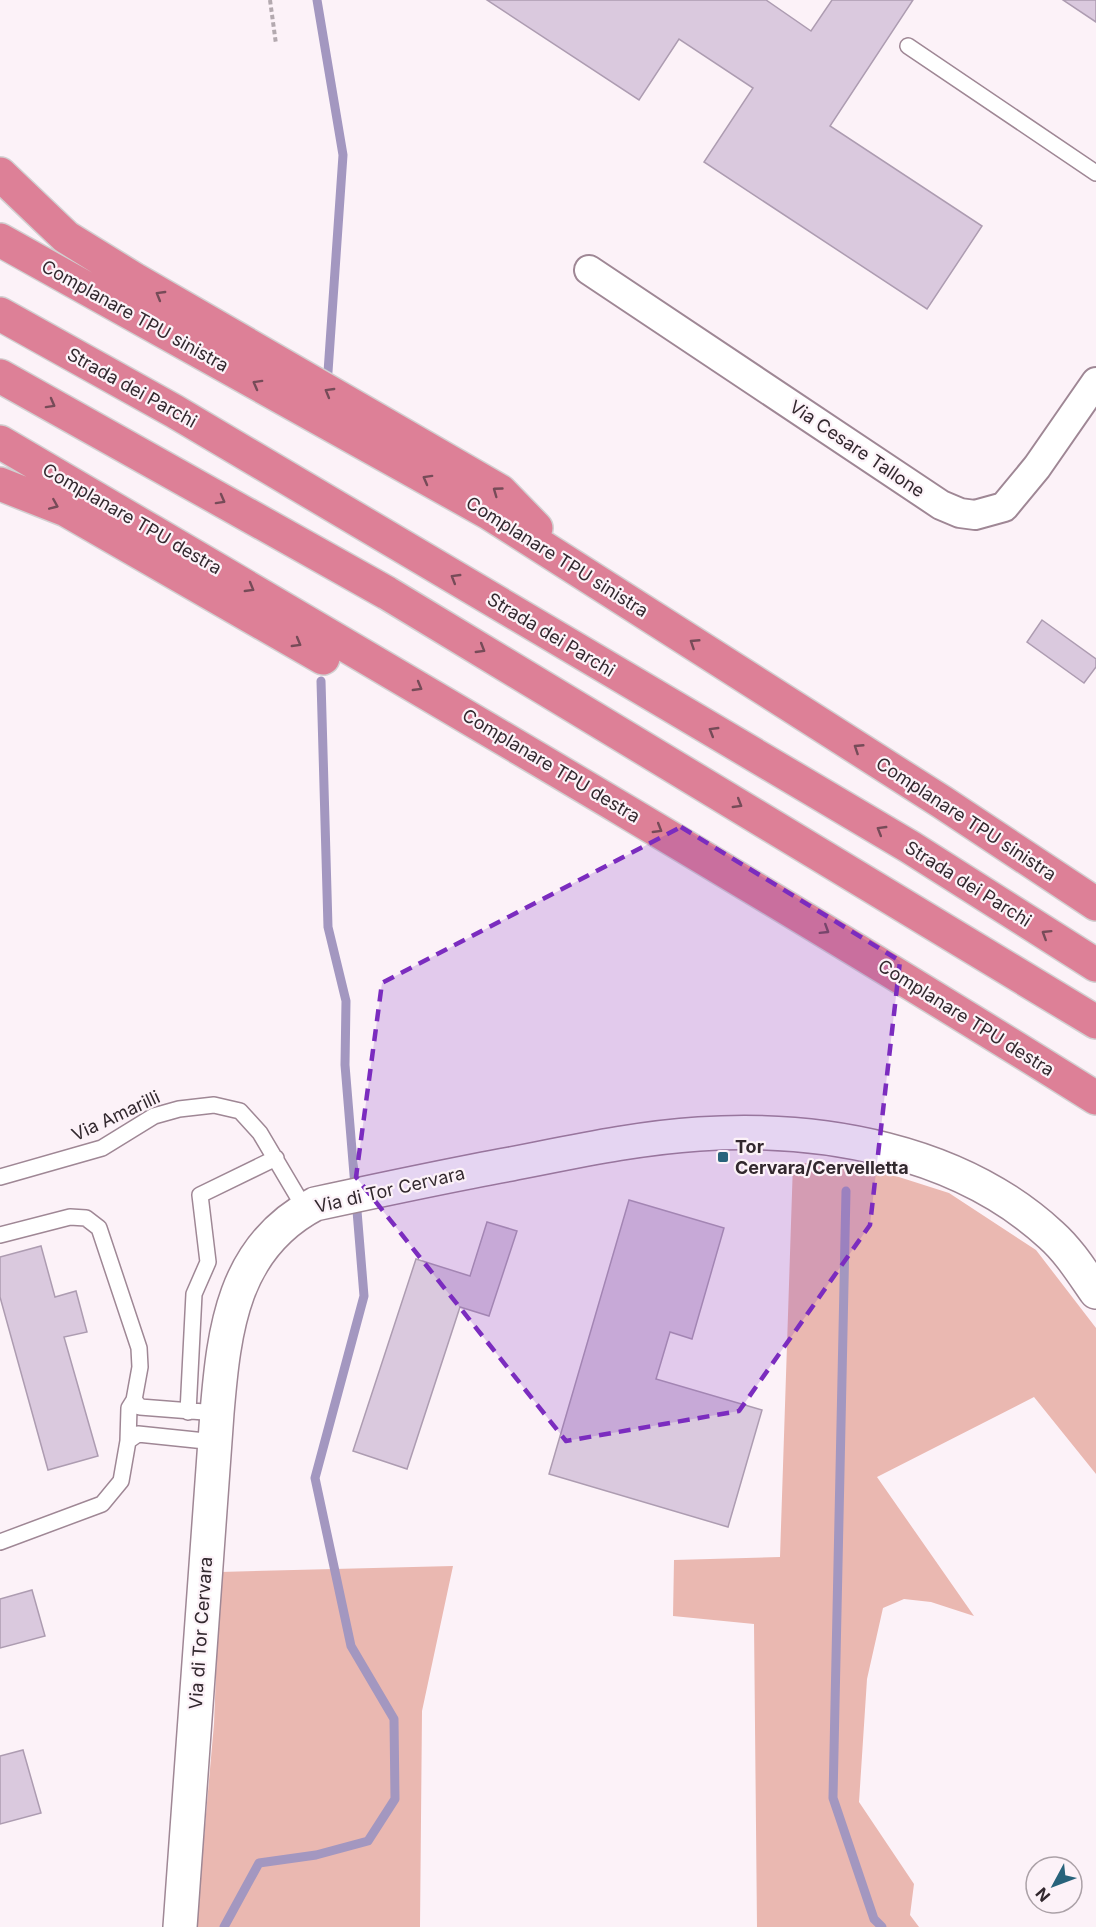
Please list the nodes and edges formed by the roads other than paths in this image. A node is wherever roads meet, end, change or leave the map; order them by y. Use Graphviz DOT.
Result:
graph roads {
  1 [pos="908,46"];
  2 [pos="1096,172"];
  3 [pos="0,174"];
  4 [pos="0,240"];
  5 [pos="589,270"];
  6 [pos="0,314"];
  7 [pos="0,375"];
  8 [pos="1096,382"];
  9 [pos="0,442"];
  10 [pos="0,484"];
  11 [pos="568,562"];
  12 [pos="543,760"];
  13 [pos="1096,904"];
  14 [pos="1096,965"];
  15 [pos="1096,1022"];
  16 [pos="1096,1098"];
  17 [pos="276,1158"];
  18 [pos="0,1177"];
  19 [pos="310,1207"];
  20 [pos="0,1235"];
  21 [pos="1096,1292"];
  22 [pos="135,1400"];
  23 [pos="207,1422"];
  24 [pos="128,1441"];
  25 [pos="0,1542"];
  26 [pos="180,1927"];
  1 -- 2 [label="lane"];
  11 -- 3 [label="highway, one-way"];
  11 -- 4 [label="highway, Complanare TPU sinistra, one-way"];
  5 -- 8 [label="street, Via Cesare Tallone"];
  14 -- 6 [label="highway, Strada dei Parchi, one-way"];
  7 -- 15 [label="highway, one-way"];
  9 -- 12 [label="highway, Complanare TPU destra, one-way"];
  10 -- 12 [label="highway, one-way"];
  13 -- 11 [label="highway, Complanare TPU sinistra, one-way"];
  12 -- 16 [label="highway, Complanare TPU destra, one-way"];
  17 -- 18 [label="lane, Via Amarilli"];
  17 -- 19 [label="lane, Via Amarilli"];
  17 -- 23 [label="lane"];
  19 -- 21 [label="street, Via di Tor Cervara"];
  19 -- 23 [label="street, Via di Tor Cervara"];
  20 -- 22 [label="lane"];
  22 -- 23 [label="lane"];
  22 -- 24 [label="lane"];
  23 -- 24 [label="lane"];
  23 -- 26 [label="street, Via di Tor Cervara"];
  24 -- 25 [label="lane"];
}
